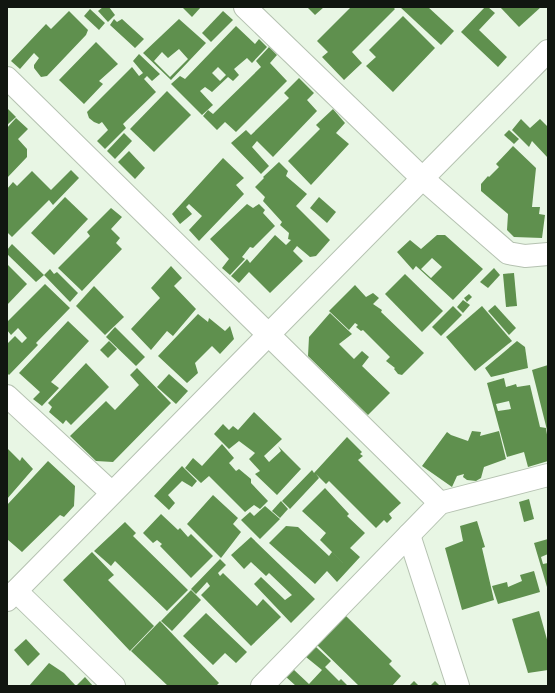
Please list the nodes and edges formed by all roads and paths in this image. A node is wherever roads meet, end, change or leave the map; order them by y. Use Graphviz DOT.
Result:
graph roads {
  1 [pos="245,7"];
  2 [pos="548,51"];
  3 [pos="7,78"];
  4 [pos="422,178"];
  5 [pos="548,254"];
  6 [pos="268,335"];
  7 [pos="7,396"];
  8 [pos="548,475"];
  9 [pos="112,493"];
  10 [pos="440,503"];
  11 [pos="409,535"];
  12 [pos="11,595"];
  13 [pos="114,686"];
  14 [pos="262,686"];
  15 [pos="458,686"];
  1 -- 4 [label="street"];
  2 -- 4 [label="street"];
  3 -- 6 [label="street"];
  4 -- 5 [label="street"];
  4 -- 6 [label="street"];
  6 -- 9 [label="street"];
  6 -- 10 [label="street"];
  7 -- 9 [label="street"];
  8 -- 10 [label="street"];
  9 -- 12 [label="street"];
  10 -- 11 [label="street"];
  11 -- 14 [label="street"];
  11 -- 15 [label="street"];
  12 -- 13 [label="street"];
}
